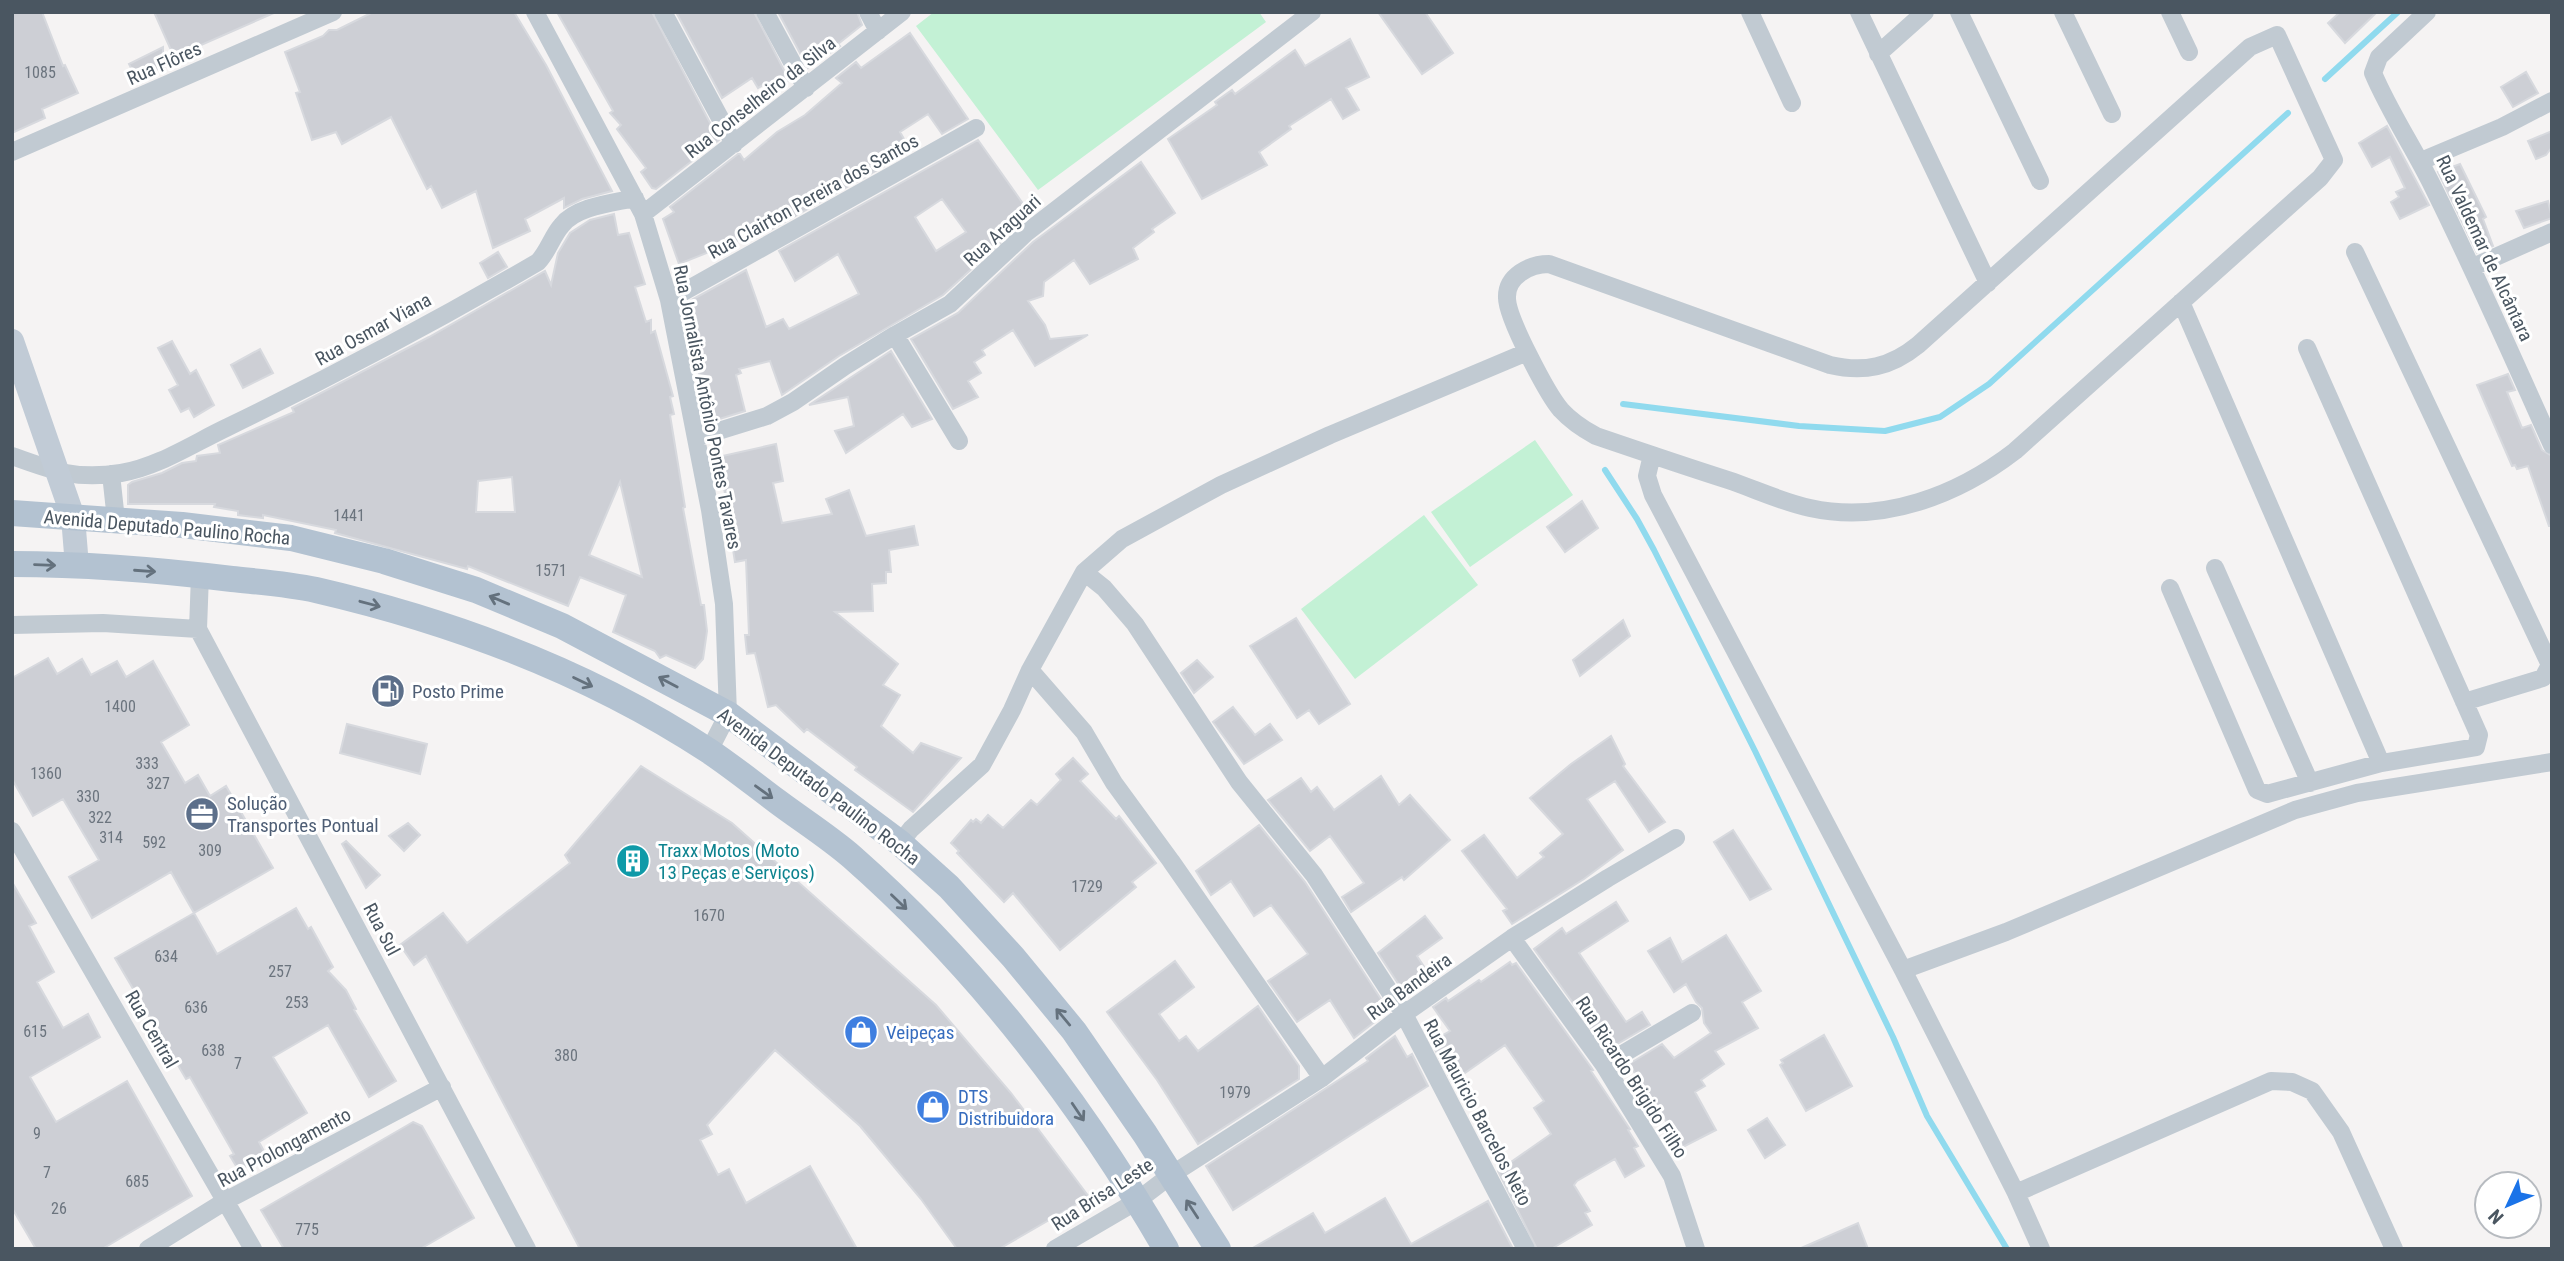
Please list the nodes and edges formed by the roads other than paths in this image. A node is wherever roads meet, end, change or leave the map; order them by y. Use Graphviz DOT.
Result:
graph roads {
  1 [pos="332,12"];
  2 [pos="535,12"];
  3 [pos="663,12"];
  4 [pos="765,12"];
  5 [pos="868,12"];
  6 [pos="902,12"];
  7 [pos="1312,12"];
  8 [pos="1750,12"];
  9 [pos="1859,12"];
  10 [pos="1925,12"];
  11 [pos="1959,12"];
  12 [pos="2063,12"];
  13 [pos="2170,12"];
  14 [pos="2427,12"];
  15 [pos="878,31"];
  16 [pos="2189,52"];
  17 [pos="1878,54"];
  18 [pos="806,88"];
  19 [pos="2552,101"];
  20 [pos="1792,103"];
  21 [pos="2112,114"];
  22 [pos="976,128"];
  23 [pos="734,144"];
  24 [pos="12,152"];
  25 [pos="2421,161"];
  26 [pos="2039,181"];
  27 [pos="639,206"];
  28 [pos="2552,232"];
  29 [pos="2356,252"];
  30 [pos="2473,267"];
  31 [pos="1988,283"];
  32 [pos="669,300"];
  33 [pos="2181,302"];
  34 [pos="895,335"];
  35 [pos="12,341"];
  36 [pos="2307,348"];
  37 [pos="1527,352"];
  38 [pos="696,438"];
  39 [pos="959,441"];
  40 [pos="2552,445"];
  41 [pos="1652,455"];
  42 [pos="12,456"];
  43 [pos="57,473"];
  44 [pos="111,474"];
  45 [pos="12,513"];
  46 [pos="72,517"];
  47 [pos="116,520"];
  48 [pos="12,564"];
  49 [pos="77,566"];
  50 [pos="2215,568"];
  51 [pos="1084,572"];
  52 [pos="200,575"];
  53 [pos="2170,588"];
  54 [pos="12,625"];
  55 [pos="198,628"];
  56 [pos="1030,670"];
  57 [pos="2464,702"];
  58 [pos="728,714"];
  59 [pos="709,751"];
  60 [pos="2552,762"];
  61 [pos="2381,763"];
  62 [pos="2310,783"];
  63 [pos="12,831"];
  64 [pos="1676,838"];
  65 [pos="900,843"];
  66 [pos="1512,939"];
  67 [pos="1903,970"];
  68 [pos="1692,1013"];
  69 [pos="1404,1014"];
  70 [pos="1604,1065"];
  71 [pos="1322,1078"];
  72 [pos="442,1087"];
  73 [pos="1171,1175"];
  74 [pos="2016,1193"];
  75 [pos="227,1200"];
  76 [pos="1137,1201"];
  77 [pos="148,1249"];
  78 [pos="253,1249"];
  79 [pos="527,1249"];
  80 [pos="1055,1249"];
  81 [pos="1166,1249"];
  82 [pos="1218,1249"];
  83 [pos="1526,1249"];
  84 [pos="1696,1249"];
  85 [pos="2041,1249"];
  86 [pos="2393,1249"];
  1 -- 24 [label="street, Rua Flôres"];
  2 -- 27 [label="street, Rua Jornalista Antônio Pontes Tavares"];
  3 -- 23 [label="street"];
  4 -- 18 [label="street"];
  5 -- 15 [label="street"];
  6 -- 15 [label="street, Rua Conselheiro da Silva"];
  7 -- 34 [label="street, Rua Araguari"];
  8 -- 20 [label="street"];
  9 -- 17 [label="street"];
  10 -- 17 [label="street"];
  11 -- 26 [label="street"];
  12 -- 21 [label="street"];
  13 -- 16 [label="street"];
  14 -- 25 [label="street, Rua Valdemar de Alcântara"];
  15 -- 18 [label="street, Rua Conselheiro da Silva"];
  17 -- 31 [label="street"];
  18 -- 23 [label="street, Rua Conselheiro da Silva"];
  19 -- 25 [label="street"];
  22 -- 32 [label="street, Rua Clairton Pereira dos Santos"];
  23 -- 27 [label="street, Rua Conselheiro da Silva"];
  25 -- 30 [label="street, Rua Valdemar de Alcântara"];
  27 -- 32 [label="street, Rua Jornalista Antônio Pontes Tavares"];
  27 -- 44 [label="street, Rua Osmar Viana"];
  28 -- 30 [label="street"];
  29 -- 57 [label="street"];
  30 -- 40 [label="street, Rua Valdemar de Alcântara"];
  31 -- 33 [label="street"];
  31 -- 37 [label="street"];
  32 -- 38 [label="street, Rua Jornalista Antônio Pontes Tavares"];
  33 -- 41 [label="street"];
  33 -- 61 [label="street"];
  34 -- 38 [label="street, Rua Araguari"];
  34 -- 39 [label="street"];
  35 -- 43 [label="main road"];
  36 -- 57 [label="street"];
  37 -- 41 [label="street"];
  37 -- 51 [label="street"];
  38 -- 58 [label="street, Rua Jornalista Antônio Pontes Tavares"];
  41 -- 67 [label="street"];
  42 -- 43 [label="street"];
  43 -- 44 [label="street, Rua Osmar Viana"];
  43 -- 46 [label="main road"];
  44 -- 47 [label="street"];
  45 -- 46 [label="main road, Avenida Deputado Paulino Rocha"];
  46 -- 47 [label="main road, Avenida Deputado Paulino Rocha"];
  46 -- 49 [label="main road"];
  58 -- 47 [label="main road, Avenida Deputado Paulino Rocha, one-way"];
  48 -- 49 [label="main road, Avenida Deputado Paulino Rocha, one-way"];
  49 -- 52 [label="main road, Avenida Deputado Paulino Rocha, one-way"];
  50 -- 62 [label="street"];
  51 -- 56 [label="street"];
  51 -- 69 [label="street, Rua Mauricio Barcelos Neto"];
  52 -- 55 [label="street"];
  52 -- 59 [label="main road, Avenida Deputado Paulino Rocha, one-way"];
  53 -- 62 [label="street"];
  54 -- 55 [label="street"];
  55 -- 72 [label="street, Rua Sul"];
  56 -- 65 [label="street"];
  56 -- 71 [label="street"];
  57 -- 61 [label="street"];
  58 -- 59 [label="street, Rua Jornalista Antônio Pontes Tavares"];
  58 -- 65 [label="main road, Avenida Deputado Paulino Rocha"];
  59 -- 76 [label="main road, Avenida Deputado Paulino Rocha, one-way"];
  60 -- 67 [label="street"];
  61 -- 62 [label="street"];
  63 -- 75 [label="street, Rua Central"];
  64 -- 66 [label="street, Rua Bandeira"];
  73 -- 65 [label="main road, Avenida Deputado Paulino Rocha, one-way"];
  66 -- 69 [label="street, Rua Bandeira"];
  66 -- 70 [label="street, Rua Ricardo Brigido Filho"];
  67 -- 74 [label="street"];
  68 -- 70 [label="street"];
  69 -- 71 [label="street, Rua Bandeira"];
  69 -- 83 [label="street, Rua Mauricio Barcelos Neto"];
  70 -- 84 [label="street, Rua Ricardo Brigido Filho"];
  71 -- 73 [label="street, Rua Bandeira"];
  72 -- 75 [label="street, Rua Prolongamento"];
  72 -- 79 [label="street, Rua Sul"];
  73 -- 76 [label="street, Rua Brisa Leste"];
  82 -- 73 [label="main road, Avenida Deputado Paulino Rocha, one-way"];
  74 -- 85 [label="street"];
  74 -- 86 [label="street"];
  75 -- 77 [label="street, Rua Prolongamento"];
  75 -- 78 [label="street, Rua Central"];
  76 -- 80 [label="street, Rua Brisa Leste"];
  76 -- 81 [label="main road, Avenida Deputado Paulino Rocha"];
}
